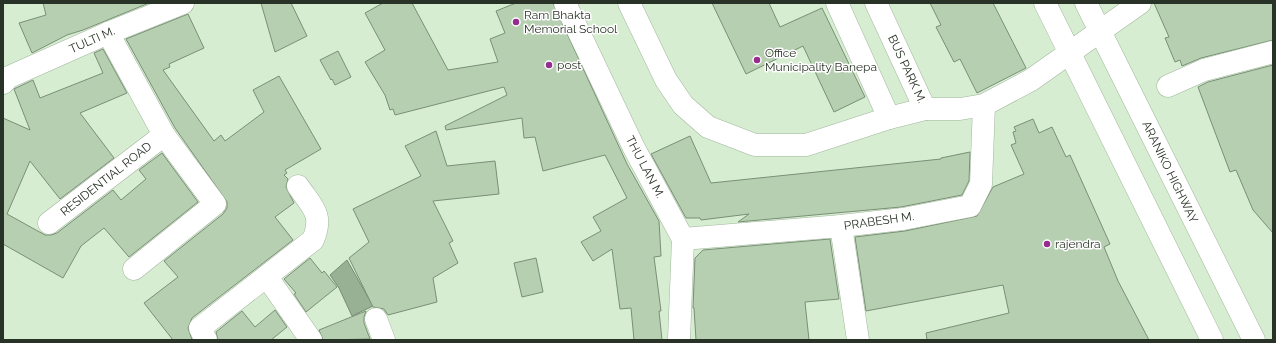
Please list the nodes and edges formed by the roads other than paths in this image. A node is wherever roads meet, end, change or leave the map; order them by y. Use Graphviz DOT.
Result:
graph roads {
  1 [pos="183,3"];
  2 [pos="565,3"];
  3 [pos="629,3"];
  4 [pos="837,3"];
  5 [pos="876,3"];
  6 [pos="1045,3"];
  7 [pos="1086,3"];
  8 [pos="1140,3"];
  9 [pos="1100,31"];
  10 [pos="108,32"];
  11 [pos="1069,52"];
  12 [pos="1273,52"];
  13 [pos="3,83"];
  14 [pos="1168,86"];
  15 [pos="984,105"];
  16 [pos="925,109"];
  17 [pos="889,118"];
  18 [pos="164,135"];
  19 [pos="298,186"];
  20 [pos="49,223"];
  21 [pos="841,226"];
  22 [pos="683,239"];
  23 [pos="134,269"];
  24 [pos="267,277"];
  25 [pos="376,319"];
  26 [pos="206,340"];
  27 [pos="311,340"];
  28 [pos="384,340"];
  29 [pos="679,340"];
  30 [pos="858,340"];
  31 [pos="1212,340"];
  32 [pos="1254,340"];
  1 -- 10 [label="main road, TULTI M."];
  2 -- 22 [label="main road, THU LAN M."];
  3 -- 17 [label="main road"];
  4 -- 17 [label="main road"];
  5 -- 16 [label="main road, BUS PARK M."];
  6 -- 11 [label="main road"];
  7 -- 9 [label="main road, ARANIKO HIGHWAY"];
  8 -- 9 [label="main road, BUS PARK M."];
  9 -- 11 [label="main road, BUS PARK M."];
  9 -- 32 [label="main road, ARANIKO HIGHWAY"];
  10 -- 13 [label="main road, TULTI M."];
  10 -- 18 [label="main road"];
  11 -- 15 [label="main road, BUS PARK M."];
  11 -- 31 [label="main road"];
  12 -- 14 [label="main road"];
  15 -- 16 [label="main road, BUS PARK M."];
  15 -- 21 [label="main road, PRABESH M."];
  16 -- 17 [label="main road"];
  18 -- 20 [label="main road, RESIDENTIAL ROAD"];
  18 -- 23 [label="main road"];
  19 -- 24 [label="main road"];
  21 -- 22 [label="main road, PRABESH M."];
  21 -- 30 [label="main road"];
  22 -- 29 [label="main road"];
  24 -- 26 [label="main road"];
  24 -- 27 [label="main road"];
  25 -- 28 [label="main road"];
}
